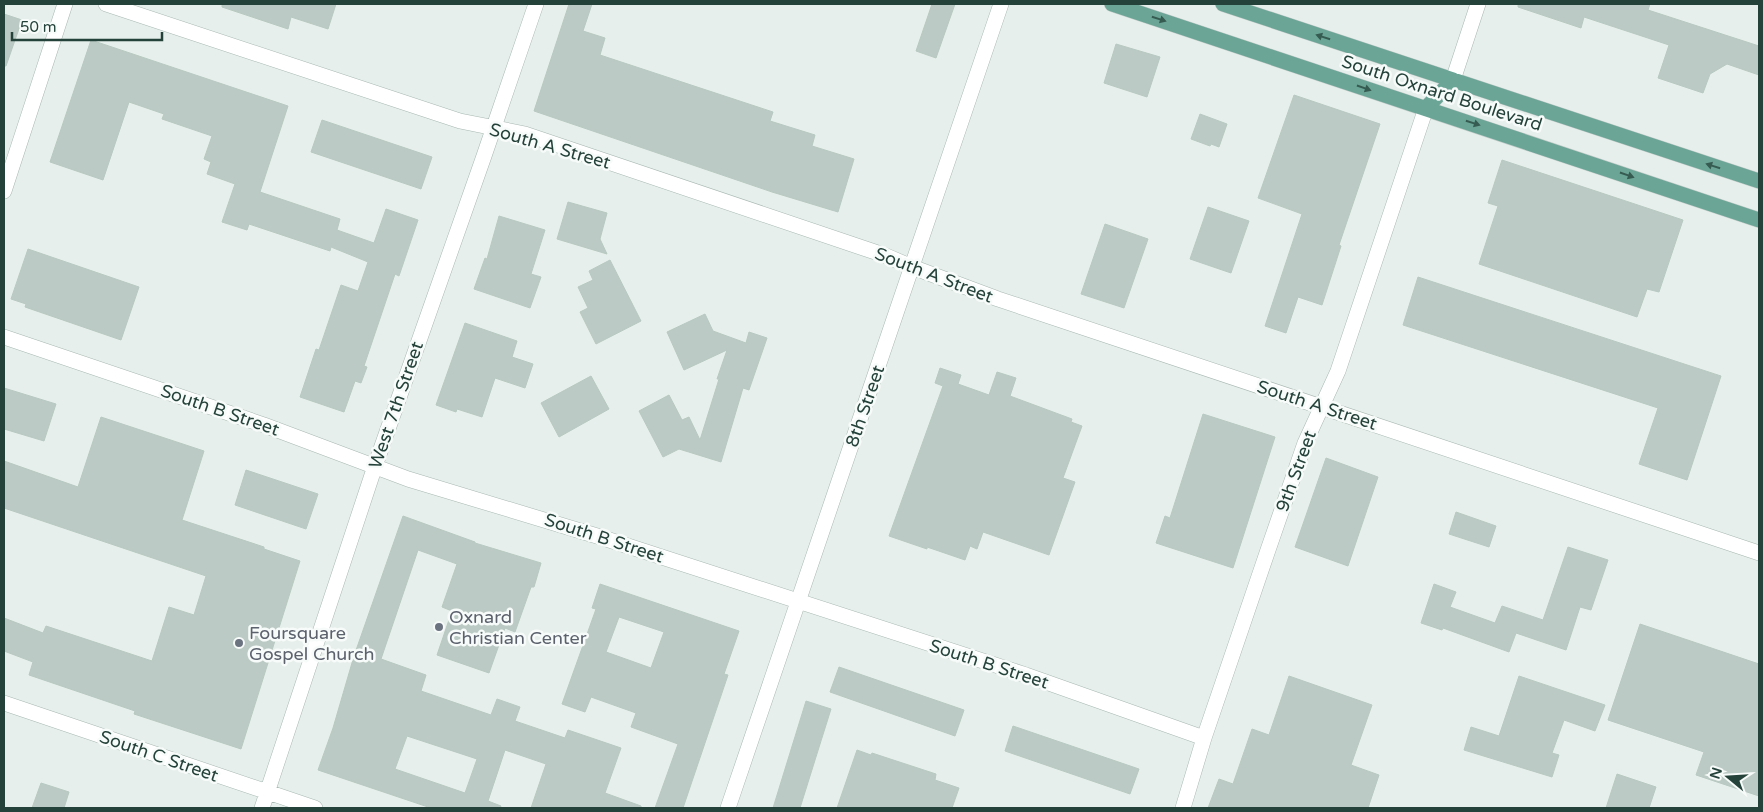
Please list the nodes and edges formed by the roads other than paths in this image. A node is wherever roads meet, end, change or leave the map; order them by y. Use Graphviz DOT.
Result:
graph roads {
  1 [pos="65,4"];
  2 [pos="106,4"];
  3 [pos="536,4"];
  4 [pos="1000,4"];
  5 [pos="1112,4"];
  6 [pos="1223,4"];
  7 [pos="1478,4"];
  8 [pos="1453,80"];
  9 [pos="1426,108"];
  10 [pos="493,128"];
  11 [pos="1759,181"];
  12 [pos="4,191"];
  13 [pos="1759,220"];
  14 [pos="912,267"];
  15 [pos="4,337"];
  16 [pos="1322,407"];
  17 [pos="375,466"];
  18 [pos="1759,553"];
  19 [pos="799,602"];
  20 [pos="4,703"];
  21 [pos="1204,738"];
  22 [pos="267,792"];
  23 [pos="262,808"];
  24 [pos="315,808"];
  25 [pos="728,808"];
  26 [pos="1183,808"];
  1 -- 12 [label="street"];
  2 -- 10 [label="street, South A Street"];
  3 -- 10 [label="street, West 7th Street"];
  4 -- 14 [label="street, 8th Street"];
  5 -- 9 [label="main road, South Oxnard Boulevard, one-way"];
  8 -- 6 [label="main road, South Oxnard Boulevard, one-way"];
  7 -- 8 [label="street"];
  8 -- 9 [label="main road"];
  11 -- 8 [label="main road, South Oxnard Boulevard, one-way"];
  9 -- 13 [label="main road, South Oxnard Boulevard, one-way"];
  9 -- 16 [label="street, 9th Street"];
  10 -- 14 [label="street, South A Street"];
  10 -- 17 [label="street, West 7th Street"];
  14 -- 16 [label="street, South A Street"];
  14 -- 19 [label="street, 8th Street"];
  15 -- 17 [label="street, South B Street"];
  16 -- 18 [label="street, South A Street"];
  16 -- 21 [label="street, 9th Street"];
  17 -- 19 [label="street, South B Street"];
  17 -- 22 [label="street, West 7th Street"];
  19 -- 21 [label="street, South B Street"];
  19 -- 25 [label="street, 8th Street"];
  20 -- 22 [label="street, South C Street"];
  21 -- 26 [label="street, 9th Street"];
  22 -- 23 [label="street, West 7th Street"];
  22 -- 24 [label="street, South C Street"];
}
